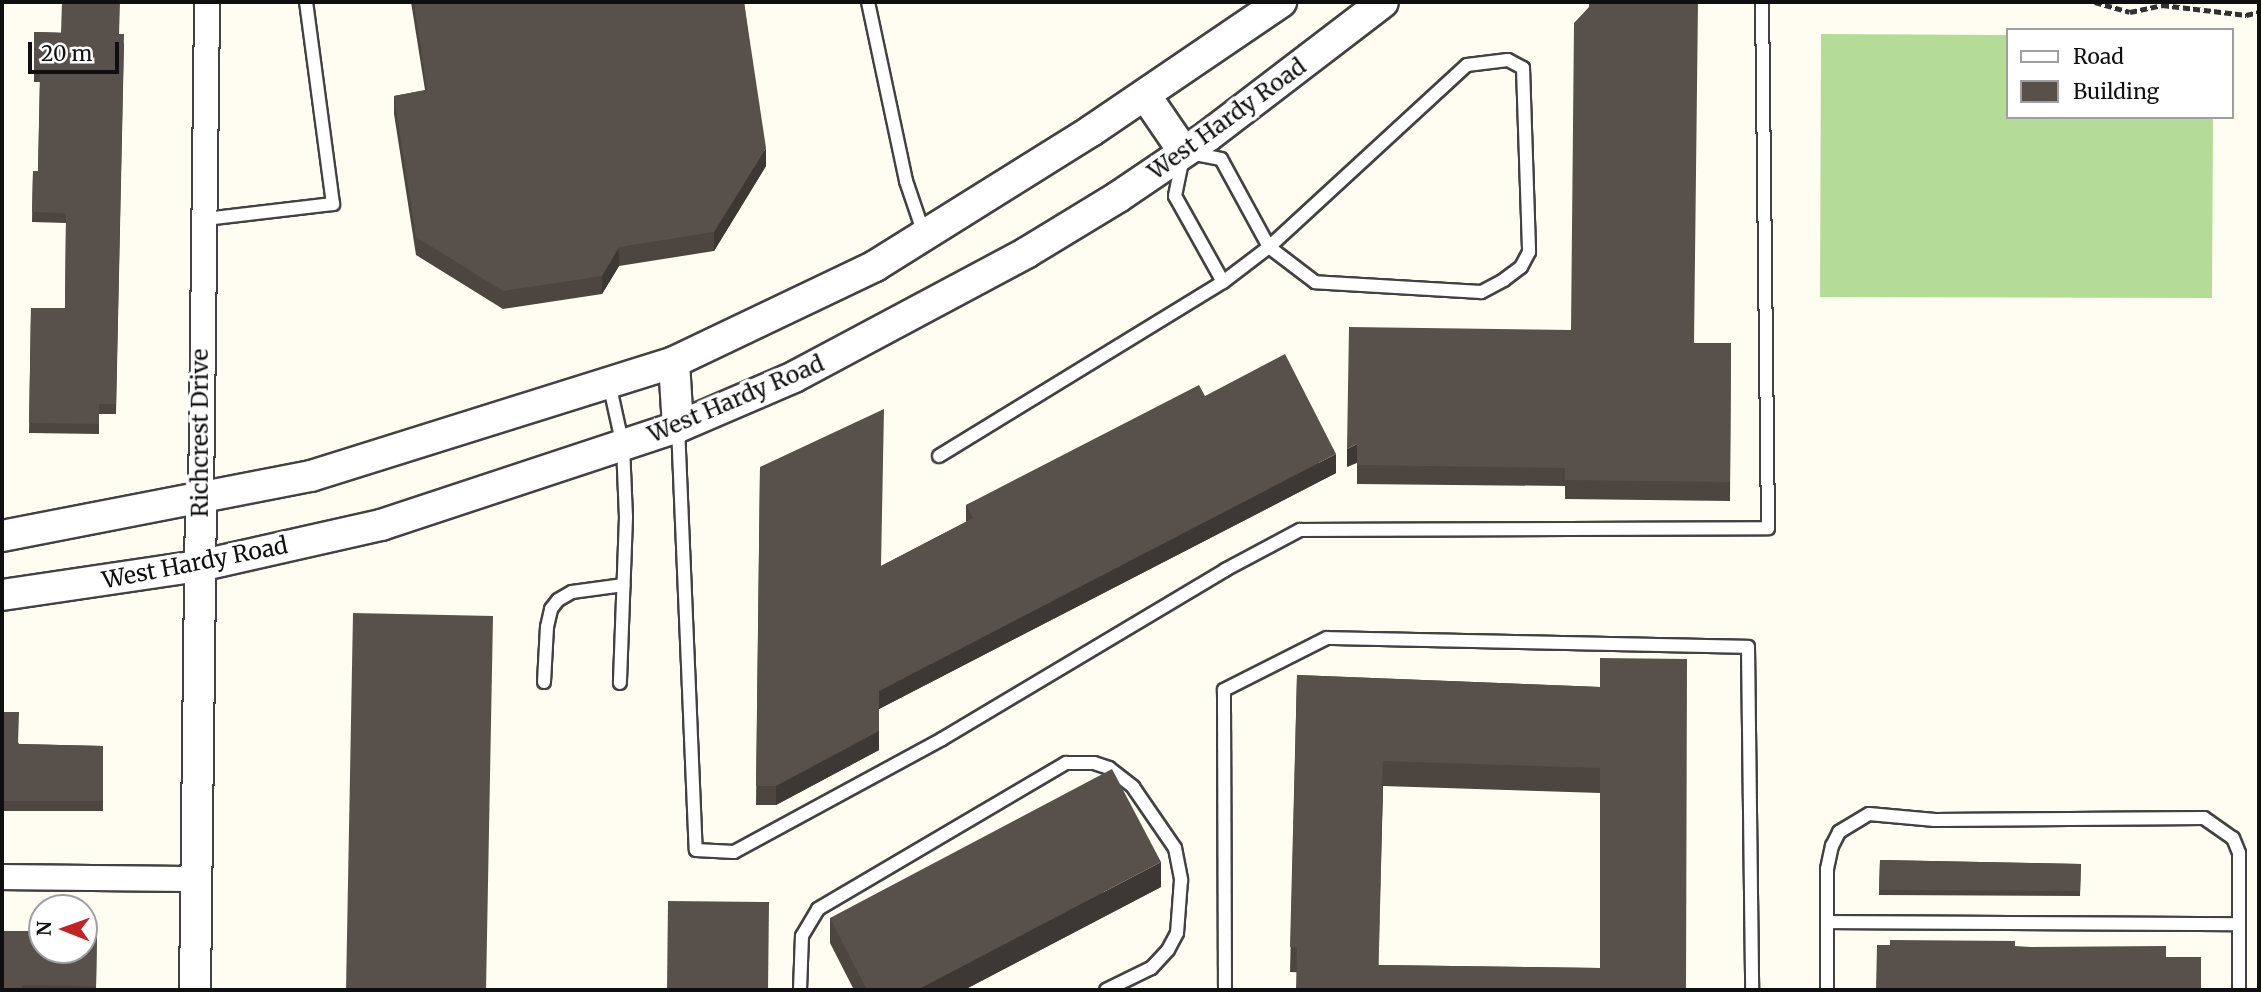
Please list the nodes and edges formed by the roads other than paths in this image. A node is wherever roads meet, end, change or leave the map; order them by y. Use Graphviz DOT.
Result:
graph roads {
  1 [pos="208,2"];
  2 [pos="306,2"];
  3 [pos="869,2"];
  4 [pos="1281,2"];
  5 [pos="1383,2"];
  6 [pos="1762,2"];
  7 [pos="1145,95"];
  8 [pos="1184,152"];
  9 [pos="205,219"];
  10 [pos="924,234"];
  11 [pos="1269,247"];
  12 [pos="1223,282"];
  13 [pos="674,362"];
  14 [pos="609,383"];
  15 [pos="678,427"];
  16 [pos="623,446"];
  17 [pos="939,456"];
  18 [pos="201,498"];
  19 [pos="2,536"];
  20 [pos="199,566"];
  21 [pos="624,585"];
  22 [pos="2,595"];
  23 [pos="544,682"];
  24 [pos="620,683"];
  25 [pos="2,877"];
  26 [pos="199,879"];
  27 [pos="1827,922"];
  28 [pos="2238,924"];
  29 [pos="195,990"];
  30 [pos="800,990"];
  31 [pos="1106,990"];
  32 [pos="1225,990"];
  33 [pos="1752,990"];
  34 [pos="1826,990"];
  35 [pos="2239,990"];
  1 -- 9 [label="street, Richcrest Drive"];
  2 -- 9 [label="lane"];
  3 -- 10 [label="lane"];
  4 -- 7 [label="street"];
  5 -- 8 [label="street, West Hardy Road"];
  6 -- 15 [label="lane"];
  7 -- 8 [label="street"];
  7 -- 10 [label="street"];
  8 -- 11 [label="lane"];
  8 -- 12 [label="lane"];
  8 -- 15 [label="street, West Hardy Road"];
  9 -- 18 [label="street, Richcrest Drive"];
  10 -- 13 [label="street"];
  11 -- 11 [label="lane"];
  11 -- 12 [label="lane"];
  12 -- 17 [label="lane"];
  13 -- 14 [label="street"];
  13 -- 15 [label="street"];
  14 -- 16 [label="lane"];
  14 -- 18 [label="street"];
  15 -- 16 [label="street, West Hardy Road"];
  16 -- 20 [label="street, West Hardy Road"];
  16 -- 21 [label="lane"];
  18 -- 19 [label="street"];
  18 -- 20 [label="street, Richcrest Drive"];
  20 -- 22 [label="street, West Hardy Road"];
  20 -- 26 [label="street, Richcrest Drive"];
  21 -- 23 [label="lane"];
  21 -- 24 [label="lane"];
  25 -- 26 [label="street"];
  26 -- 29 [label="street, Richcrest Drive"];
  27 -- 28 [label="lane"];
  27 -- 28 [label="lane"];
  27 -- 34 [label="lane"];
  28 -- 35 [label="lane"];
  30 -- 31 [label="lane"];
  32 -- 33 [label="lane"];
}
